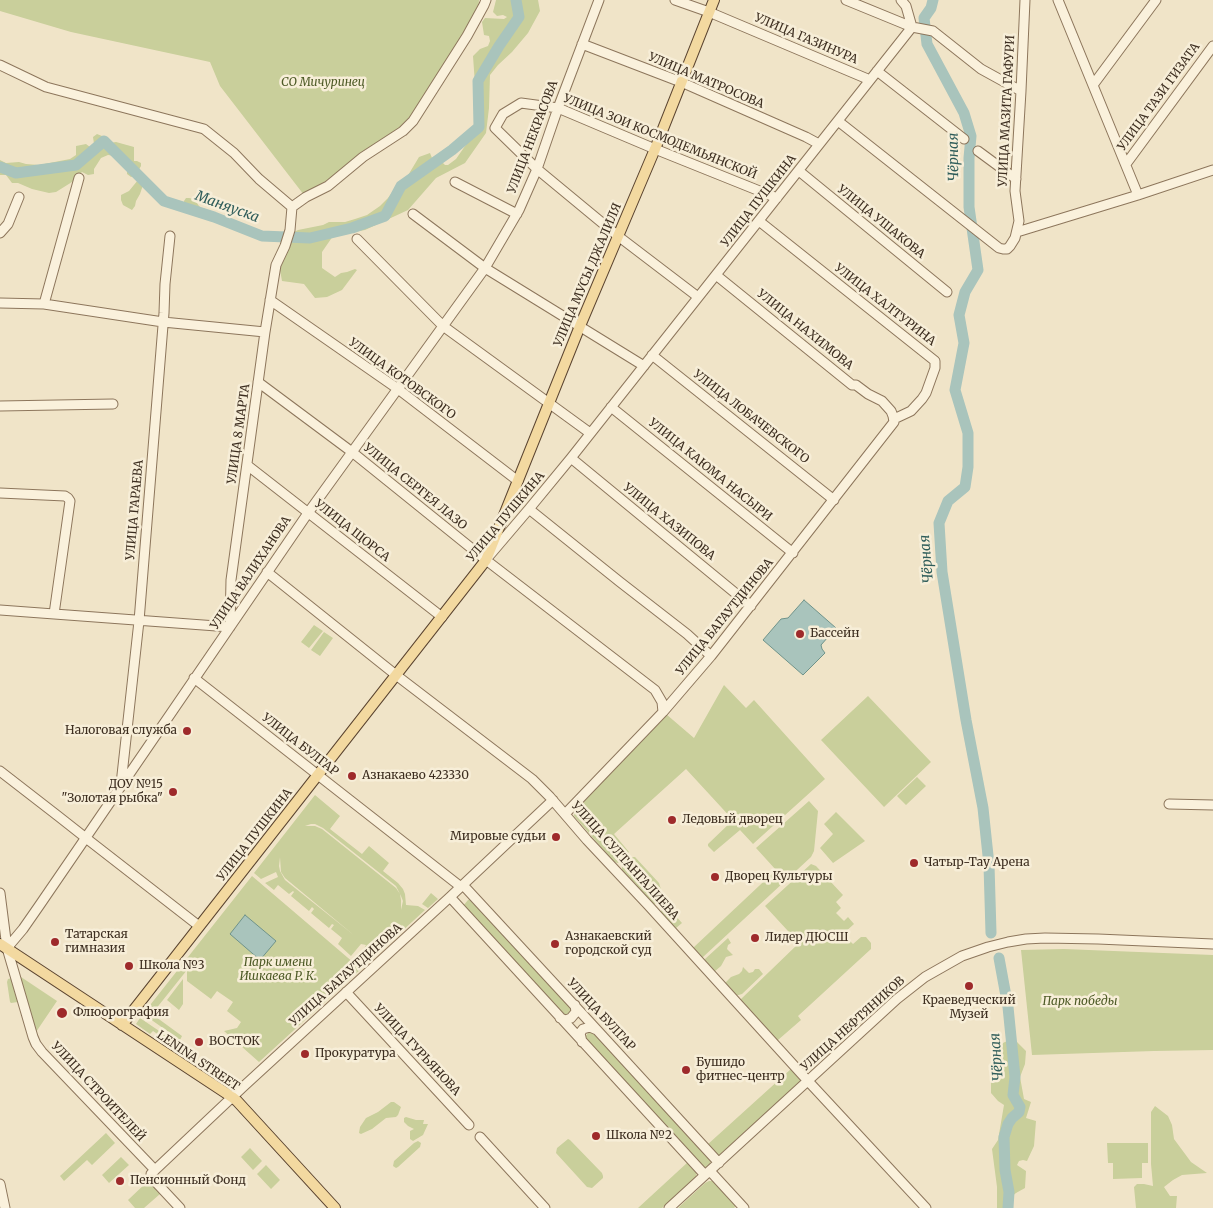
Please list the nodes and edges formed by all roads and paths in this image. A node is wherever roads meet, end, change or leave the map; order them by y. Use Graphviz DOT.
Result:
graph roads {
  1 [pos="486,0"];
  2 [pos="599,0"];
  3 [pos="676,0"];
  4 [pos="714,0"];
  5 [pos="846,0"];
  6 [pos="901,0"];
  7 [pos="1025,0"];
  8 [pos="1058,0"];
  9 [pos="1156,0"];
  10 [pos="709,12"];
  11 [pos="912,27"];
  12 [pos="582,44"];
  13 [pos="1213,46"];
  14 [pos="0,65"];
  15 [pos="878,71"];
  16 [pos="870,80"];
  17 [pos="682,82"];
  18 [pos="1092,84"];
  19 [pos="1022,91"];
  20 [pos="558,108"];
  21 [pos="838,121"];
  22 [pos="964,139"];
  23 [pos="819,144"];
  24 [pos="655,149"];
  25 [pos="978,150"];
  26 [pos="1213,162"];
  27 [pos="1126,164"];
  28 [pos="537,169"];
  29 [pos="1213,170"];
  30 [pos="799,171"];
  31 [pos="1203,174"];
  32 [pos="79,178"];
  33 [pos="1016,179"];
  34 [pos="455,182"];
  35 [pos="1138,195"];
  36 [pos="20,197"];
  37 [pos="777,198"];
  38 [pos="292,208"];
  39 [pos="413,214"];
  40 [pos="517,214"];
  41 [pos="759,221"];
  42 [pos="1017,232"];
  43 [pos="0,233"];
  44 [pos="170,236"];
  45 [pos="618,236"];
  46 [pos="357,239"];
  47 [pos="485,268"];
  48 [pos="716,274"];
  49 [pos="947,292"];
  50 [pos="698,297"];
  51 [pos="270,300"];
  52 [pos="0,303"];
  53 [pos="44,304"];
  54 [pos="163,322"];
  55 [pos="444,326"];
  56 [pos="580,326"];
  57 [pos="265,332"];
  58 [pos="652,356"];
  59 [pos="644,366"];
  60 [pos="258,382"];
  61 [pos="398,389"];
  62 [pos="113,404"];
  63 [pos="549,404"];
  64 [pos="0,406"];
  65 [pos="611,407"];
  66 [pos="893,422"];
  67 [pos="590,433"];
  68 [pos="352,452"];
  69 [pos="571,458"];
  70 [pos="247,465"];
  71 [pos="518,481"];
  72 [pos="0,493"];
  73 [pos="834,500"];
  74 [pos="529,509"];
  75 [pos="308,513"];
  76 [pos="793,553"];
  77 [pos="486,560"];
  78 [pos="266,572"];
  79 [pos="751,606"];
  80 [pos="0,610"];
  81 [pos="54,614"];
  82 [pos="442,616"];
  83 [pos="139,621"];
  84 [pos="230,627"];
  85 [pos="711,656"];
  86 [pos="396,675"];
  87 [pos="194,678"];
  88 [pos="663,712"];
  89 [pos="0,770"];
  90 [pos="318,775"];
  91 [pos="120,786"];
  92 [pos="553,800"];
  93 [pos="1169,804"];
  94 [pos="1213,805"];
  95 [pos="565,814"];
  96 [pos="85,838"];
  97 [pos="462,886"];
  98 [pos="0,893"];
  99 [pos="450,897"];
  100 [pos="199,926"];
  101 [pos="1213,944"];
  102 [pos="3,946"];
  103 [pos="346,992"];
  104 [pos="575,1005"];
  105 [pos="560,1018"];
  106 [pos="122,1025"];
  107 [pos="597,1030"];
  108 [pos="583,1043"];
  109 [pos="808,1081"];
  110 [pos="232,1097"];
  111 [pos="469,1125"];
  112 [pos="480,1137"];
  113 [pos="719,1163"];
  114 [pos="155,1170"];
  115 [pos="708,1173"];
  116 [pos="0,1184"];
  117 [pos="5,1208"];
  118 [pos="180,1208"];
  119 [pos="335,1208"];
  120 [pos="545,1208"];
  121 [pos="669,1208"];
  122 [pos="744,1208"];
  123 [pos="926,1208"];
  1 -- 38 [label="street"];
  2 -- 12 [label="street, УЛИЦА НЕКРАСОВА"];
  3 -- 10 [label="street, УЛИЦА ГАЗИНУРА"];
  4 -- 10 [label="main road, УЛИЦА МУСЫ ДЖАЛИЛЯ"];
  5 -- 11 [label="street"];
  6 -- 11 [label="street"];
  7 -- 19 [label="street, УЛИЦА МАЗИТА ГАФУРИ"];
  8 -- 18 [label="street"];
  9 -- 18 [label="street"];
  10 -- 16 [label="street, УЛИЦА ГАЗИНУРА"];
  10 -- 17 [label="main road, УЛИЦА МУСЫ ДЖАЛИЛЯ"];
  11 -- 15 [label="street, УЛИЦА ПУШКИНА"];
  11 -- 19 [label="street"];
  12 -- 17 [label="street, УЛИЦА МАТРОСОВА"];
  12 -- 20 [label="street, УЛИЦА НЕКРАСОВА"];
  13 -- 27 [label="street, УЛИЦА ТАЗИ ГИЗАТА"];
  14 -- 38 [label="street"];
  15 -- 16 [label="street, УЛИЦА ПУШКИНА"];
  15 -- 22 [label="street"];
  16 -- 21 [label="street, УЛИЦА ПУШКИНА"];
  17 -- 23 [label="street, УЛИЦА МАТРОСОВА"];
  17 -- 24 [label="main road, УЛИЦА МУСЫ ДЖАЛИЛЯ"];
  18 -- 27 [label="street"];
  19 -- 33 [label="street, УЛИЦА МАЗИТА ГАФУРИ"];
  20 -- 24 [label="street, УЛИЦА ЗОИ КОСМОДЕМЬЯНСКОЙ"];
  20 -- 28 [label="street, УЛИЦА НЕКРАСОВА"];
  20 -- 28 [label="street, УЛИЦА ЗОИ КОСМОДЕМЬЯНСКОЙ"];
  21 -- 23 [label="street, УЛИЦА ПУШКИНА"];
  21 -- 42 [label="street"];
  23 -- 30 [label="street, УЛИЦА ПУШКИНА"];
  24 -- 37 [label="street, УЛИЦА ЗОИ КОСМОДЕМЬЯНСКОЙ"];
  24 -- 45 [label="main road, УЛИЦА МУСЫ ДЖАЛИЛЯ"];
  25 -- 33 [label="street"];
  26 -- 31 [label="street"];
  27 -- 35 [label="street"];
  28 -- 40 [label="street, УЛИЦА НЕКРАСОВА"];
  28 -- 45 [label="street"];
  29 -- 31 [label="street"];
  30 -- 37 [label="street, УЛИЦА ПУШКИНА"];
  30 -- 49 [label="street, УЛИЦА УШАКОВА"];
  31 -- 35 [label="street"];
  32 -- 53 [label="street"];
  33 -- 42 [label="street, УЛИЦА МАЗИТА ГАФУРИ"];
  34 -- 40 [label="street"];
  35 -- 42 [label="street"];
  36 -- 43 [label="street"];
  37 -- 41 [label="street, УЛИЦА ПУШКИНА"];
  38 -- 51 [label="street, УЛИЦА 8 МАРТА"];
  39 -- 47 [label="street"];
  40 -- 47 [label="street, УЛИЦА НЕКРАСОВА"];
  41 -- 48 [label="street, УЛИЦА ПУШКИНА"];
  41 -- 66 [label="street, УЛИЦА ХАЛТУРИНА"];
  44 -- 54 [label="street, УЛИЦА ГАРАЕВА"];
  45 -- 50 [label="street"];
  45 -- 56 [label="main road, УЛИЦА МУСЫ ДЖАЛИЛЯ"];
  46 -- 55 [label="street"];
  47 -- 55 [label="street, УЛИЦА НЕКРАСОВА"];
  47 -- 56 [label="street"];
  48 -- 50 [label="street, УЛИЦА ПУШКИНА"];
  48 -- 66 [label="street, УЛИЦА НАХИМОВА"];
  50 -- 58 [label="street, УЛИЦА ПУШКИНА"];
  51 -- 57 [label="street, УЛИЦА 8 МАРТА"];
  51 -- 61 [label="street, УЛИЦА КОТОВСКОГО"];
  52 -- 53 [label="street"];
  53 -- 54 [label="street"];
  54 -- 57 [label="street"];
  54 -- 83 [label="street, УЛИЦА ГАРАЕВА"];
  55 -- 61 [label="street, УЛИЦА ВАЛИХАНОВА"];
  55 -- 63 [label="street"];
  56 -- 59 [label="street"];
  56 -- 63 [label="main road, УЛИЦА МУСЫ ДЖАЛИЛЯ"];
  57 -- 60 [label="street, УЛИЦА 8 МАРТА"];
  58 -- 59 [label="street, УЛИЦА ПУШКИНА"];
  58 -- 73 [label="street, УЛИЦА ЛОБАЧЕВСКОГО"];
  59 -- 65 [label="street, УЛИЦА ПУШКИНА"];
  60 -- 68 [label="street, УЛИЦА СЕРГЕЯ ЛАЗО"];
  60 -- 70 [label="street, УЛИЦА 8 МАРТА"];
  61 -- 68 [label="street, УЛИЦА ВАЛИХАНОВА"];
  61 -- 71 [label="street, УЛИЦА КОТОВСКОГО"];
  62 -- 64 [label="street"];
  63 -- 67 [label="street"];
  63 -- 71 [label="main road, УЛИЦА МУСЫ ДЖАЛИЛЯ"];
  65 -- 67 [label="street, УЛИЦА ПУШКИНА"];
  65 -- 76 [label="street, УЛИЦА КАЮМА НАСЫРИ"];
  66 -- 73 [label="street, УЛИЦА БАГАУТДИНОВА"];
  67 -- 69 [label="street, УЛИЦА ПУШКИНА"];
  68 -- 75 [label="street, УЛИЦА ВАЛИХАНОВА"];
  68 -- 77 [label="street, УЛИЦА СЕРГЕЯ ЛАЗО"];
  69 -- 74 [label="street, УЛИЦА ПУШКИНА"];
  69 -- 79 [label="street, УЛИЦА ХАЗИПОВА"];
  70 -- 75 [label="street, УЛИЦА ЩОРСА"];
  70 -- 84 [label="street, УЛИЦА 8 МАРТА"];
  71 -- 77 [label="main road, УЛИЦА МУСЫ ДЖАЛИЛЯ"];
  72 -- 81 [label="street"];
  73 -- 76 [label="street, УЛИЦА БАГАУТДИНОВА"];
  74 -- 77 [label="street, УЛИЦА ПУШКИНА"];
  74 -- 85 [label="street"];
  75 -- 78 [label="street, УЛИЦА ВАЛИХАНОВА"];
  75 -- 82 [label="street, УЛИЦА ЩОРСА"];
  76 -- 79 [label="street, УЛИЦА БАГАУТДИНОВА"];
  77 -- 82 [label="main road, УЛИЦА ПУШКИНА"];
  77 -- 88 [label="street, УЛИЦА СЕРГЕЯ ЛАЗО"];
  78 -- 84 [label="street, УЛИЦА ВАЛИХАНОВА"];
  78 -- 86 [label="street, УЛИЦА СУЛТАНГАЛИЕВА"];
  79 -- 85 [label="street, УЛИЦА БАГАУТДИНОВА"];
  80 -- 81 [label="street"];
  81 -- 83 [label="street"];
  82 -- 86 [label="main road, УЛИЦА ПУШКИНА"];
  83 -- 84 [label="street"];
  83 -- 91 [label="street, УЛИЦА ГАРАЕВА"];
  84 -- 87 [label="street, УЛИЦА ВАЛИХАНОВА"];
  85 -- 88 [label="street, УЛИЦА БАГАУТДИНОВА"];
  86 -- 90 [label="main road, УЛИЦА ПУШКИНА"];
  86 -- 92 [label="street, УЛИЦА СУЛТАНГАЛИЕВА"];
  87 -- 90 [label="street, УЛИЦА БУЛГАР"];
  87 -- 91 [label="street, УЛИЦА ВАЛИХАНОВА"];
  88 -- 95 [label="street, УЛИЦА БАГАУТДИНОВА"];
  89 -- 96 [label="street"];
  90 -- 97 [label="street, УЛИЦА БУЛГАР"];
  90 -- 100 [label="main road, УЛИЦА ПУШКИНА"];
  91 -- 96 [label="street, УЛИЦА ВАЛИХАНОВА"];
  92 -- 95 [label="street, УЛИЦА СУЛТАНГАЛИЕВА"];
  92 -- 97 [label="street, УЛИЦА БАГАУТДИНОВА"];
  93 -- 94 [label="street"];
  95 -- 109 [label="street, УЛИЦА СУЛТАНГАЛИЕВА"];
  96 -- 100 [label="street"];
  96 -- 102 [label="street, УЛИЦА ВАЛИХАНОВА"];
  97 -- 99 [label="street, УЛИЦА БАГАУТДИНОВА"];
  97 -- 104 [label="street, УЛИЦА БУЛГАР"];
  98 -- 102 [label="street, УЛИЦА СТРОИТЕЛЕЙ"];
  99 -- 103 [label="street, УЛИЦА БАГАУТДИНОВА"];
  99 -- 105 [label="street"];
  100 -- 106 [label="main road, УЛИЦА ПУШКИНА"];
  101 -- 109 [label="street, УЛИЦА НЕФТЯНИКОВ"];
  102 -- 106 [label="main road, LENINA STREET"];
  102 -- 114 [label="street, УЛИЦА СТРОИТЕЛЕЙ"];
  103 -- 110 [label="street, УЛИЦА БАГАУТДИНОВА"];
  103 -- 111 [label="street, УЛИЦА ГУРЬЯНОВА"];
  104 -- 105 [label="street"];
  104 -- 107 [label="street, УЛИЦА БУЛГАР"];
  105 -- 108 [label="street"];
  106 -- 110 [label="main road, LENINA STREET"];
  107 -- 108 [label="street"];
  107 -- 113 [label="street, УЛИЦА БУЛГАР"];
  108 -- 115 [label="street"];
  109 -- 113 [label="street, УЛИЦА НЕФТЯНИКОВ"];
  109 -- 123 [label="street, УЛИЦА СУЛТАНГАЛИЕВА"];
  110 -- 114 [label="street, УЛИЦА БАГАУТДИНОВА"];
  110 -- 119 [label="main road, LENINA STREET"];
  112 -- 120 [label="street"];
  113 -- 115 [label="street, УЛИЦА НЕФТЯНИКОВ"];
  114 -- 118 [label="street, УЛИЦА СТРОИТЕЛЕЙ"];
  115 -- 121 [label="street, УЛИЦА НЕФТЯНИКОВ"];
  115 -- 122 [label="street"];
  116 -- 117 [label="street"];
}
